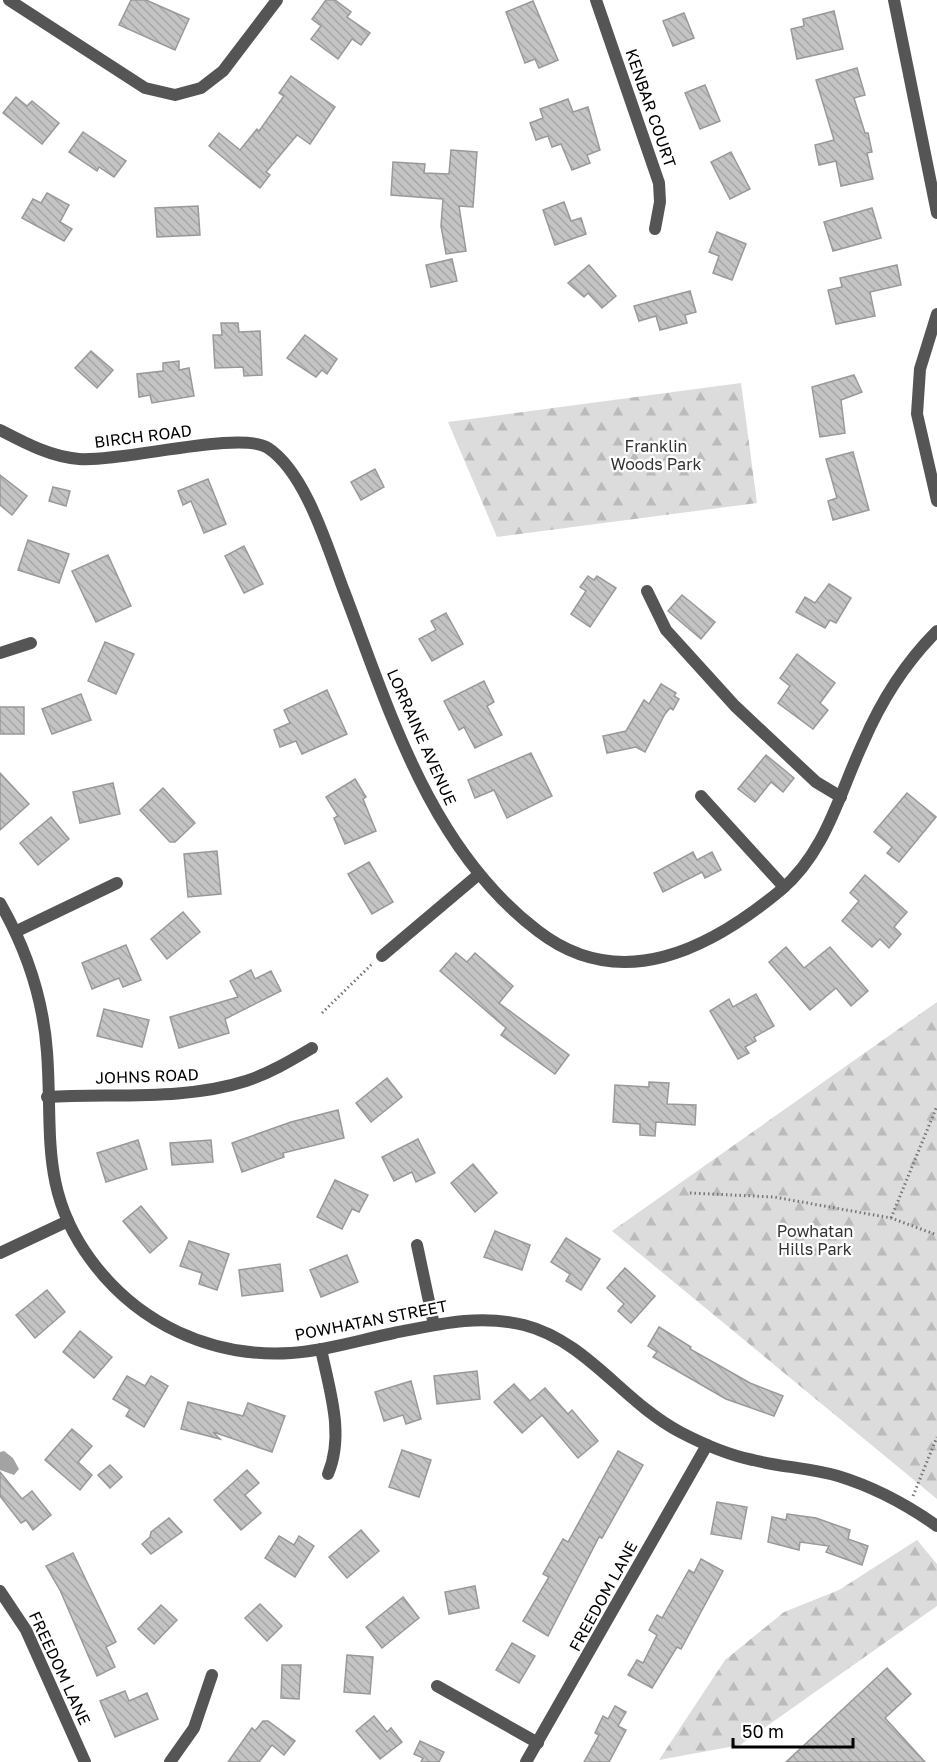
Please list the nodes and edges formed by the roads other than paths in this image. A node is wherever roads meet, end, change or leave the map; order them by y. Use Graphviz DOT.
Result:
graph roads {
  1 [pos="9,0"];
  2 [pos="277,0"];
  3 [pos="596,0"];
  4 [pos="894,0"];
  5 [pos="937,213"];
  6 [pos="655,229"];
  7 [pos="937,314"];
  8 [pos="0,430"];
  9 [pos="287,466"];
  10 [pos="937,501"];
  11 [pos="647,591"];
  12 [pos="937,631"];
  13 [pos="31,643"];
  14 [pos="0,653"];
  15 [pos="701,796"];
  16 [pos="841,797"];
  17 [pos="478,875"];
  18 [pos="117,883"];
  19 [pos="784,887"];
  20 [pos="0,903"];
  21 [pos="17,932"];
  22 [pos="382,956"];
  23 [pos="312,1048"];
  24 [pos="47,1097"];
  25 [pos="68,1221"];
  26 [pos="417,1245"];
  27 [pos="0,1253"];
  28 [pos="434,1325"];
  29 [pos="321,1349"];
  30 [pos="707,1445"];
  31 [pos="328,1474"];
  32 [pos="937,1526"];
  33 [pos="0,1591"];
  34 [pos="212,1675"];
  35 [pos="437,1686"];
  36 [pos="538,1743"];
  37 [pos="85,1762"];
  38 [pos="170,1762"];
  39 [pos="526,1762"];
  1 -- 2 [label="street"];
  3 -- 6 [label="street, KENBAR COURT"];
  4 -- 5 [label="street"];
  7 -- 10 [label="street"];
  8 -- 9 [label="street, BIRCH ROAD"];
  9 -- 17 [label="street, LORRAINE AVENUE"];
  11 -- 16 [label="street"];
  12 -- 16 [label="street, LORRAINE AVENUE"];
  13 -- 14 [label="street"];
  15 -- 19 [label="street"];
  16 -- 19 [label="street, LORRAINE AVENUE"];
  17 -- 19 [label="street, LORRAINE AVENUE"];
  17 -- 22 [label="street"];
  18 -- 21 [label="street"];
  20 -- 21 [label="street, POWHATAN STREET"];
  21 -- 24 [label="street, POWHATAN STREET"];
  23 -- 24 [label="street, JOHNS ROAD"];
  24 -- 25 [label="street, POWHATAN STREET"];
  25 -- 27 [label="street"];
  25 -- 29 [label="street, POWHATAN STREET"];
  26 -- 28 [label="street"];
  28 -- 29 [label="street, POWHATAN STREET"];
  28 -- 30 [label="street, POWHATAN STREET"];
  29 -- 31 [label="street"];
  30 -- 32 [label="street, POWHATAN STREET"];
  30 -- 36 [label="street, FREEDOM LANE"];
  33 -- 37 [label="street, FREEDOM LANE"];
  34 -- 38 [label="street"];
  35 -- 36 [label="street"];
  36 -- 39 [label="street, FREEDOM LANE"];
}
